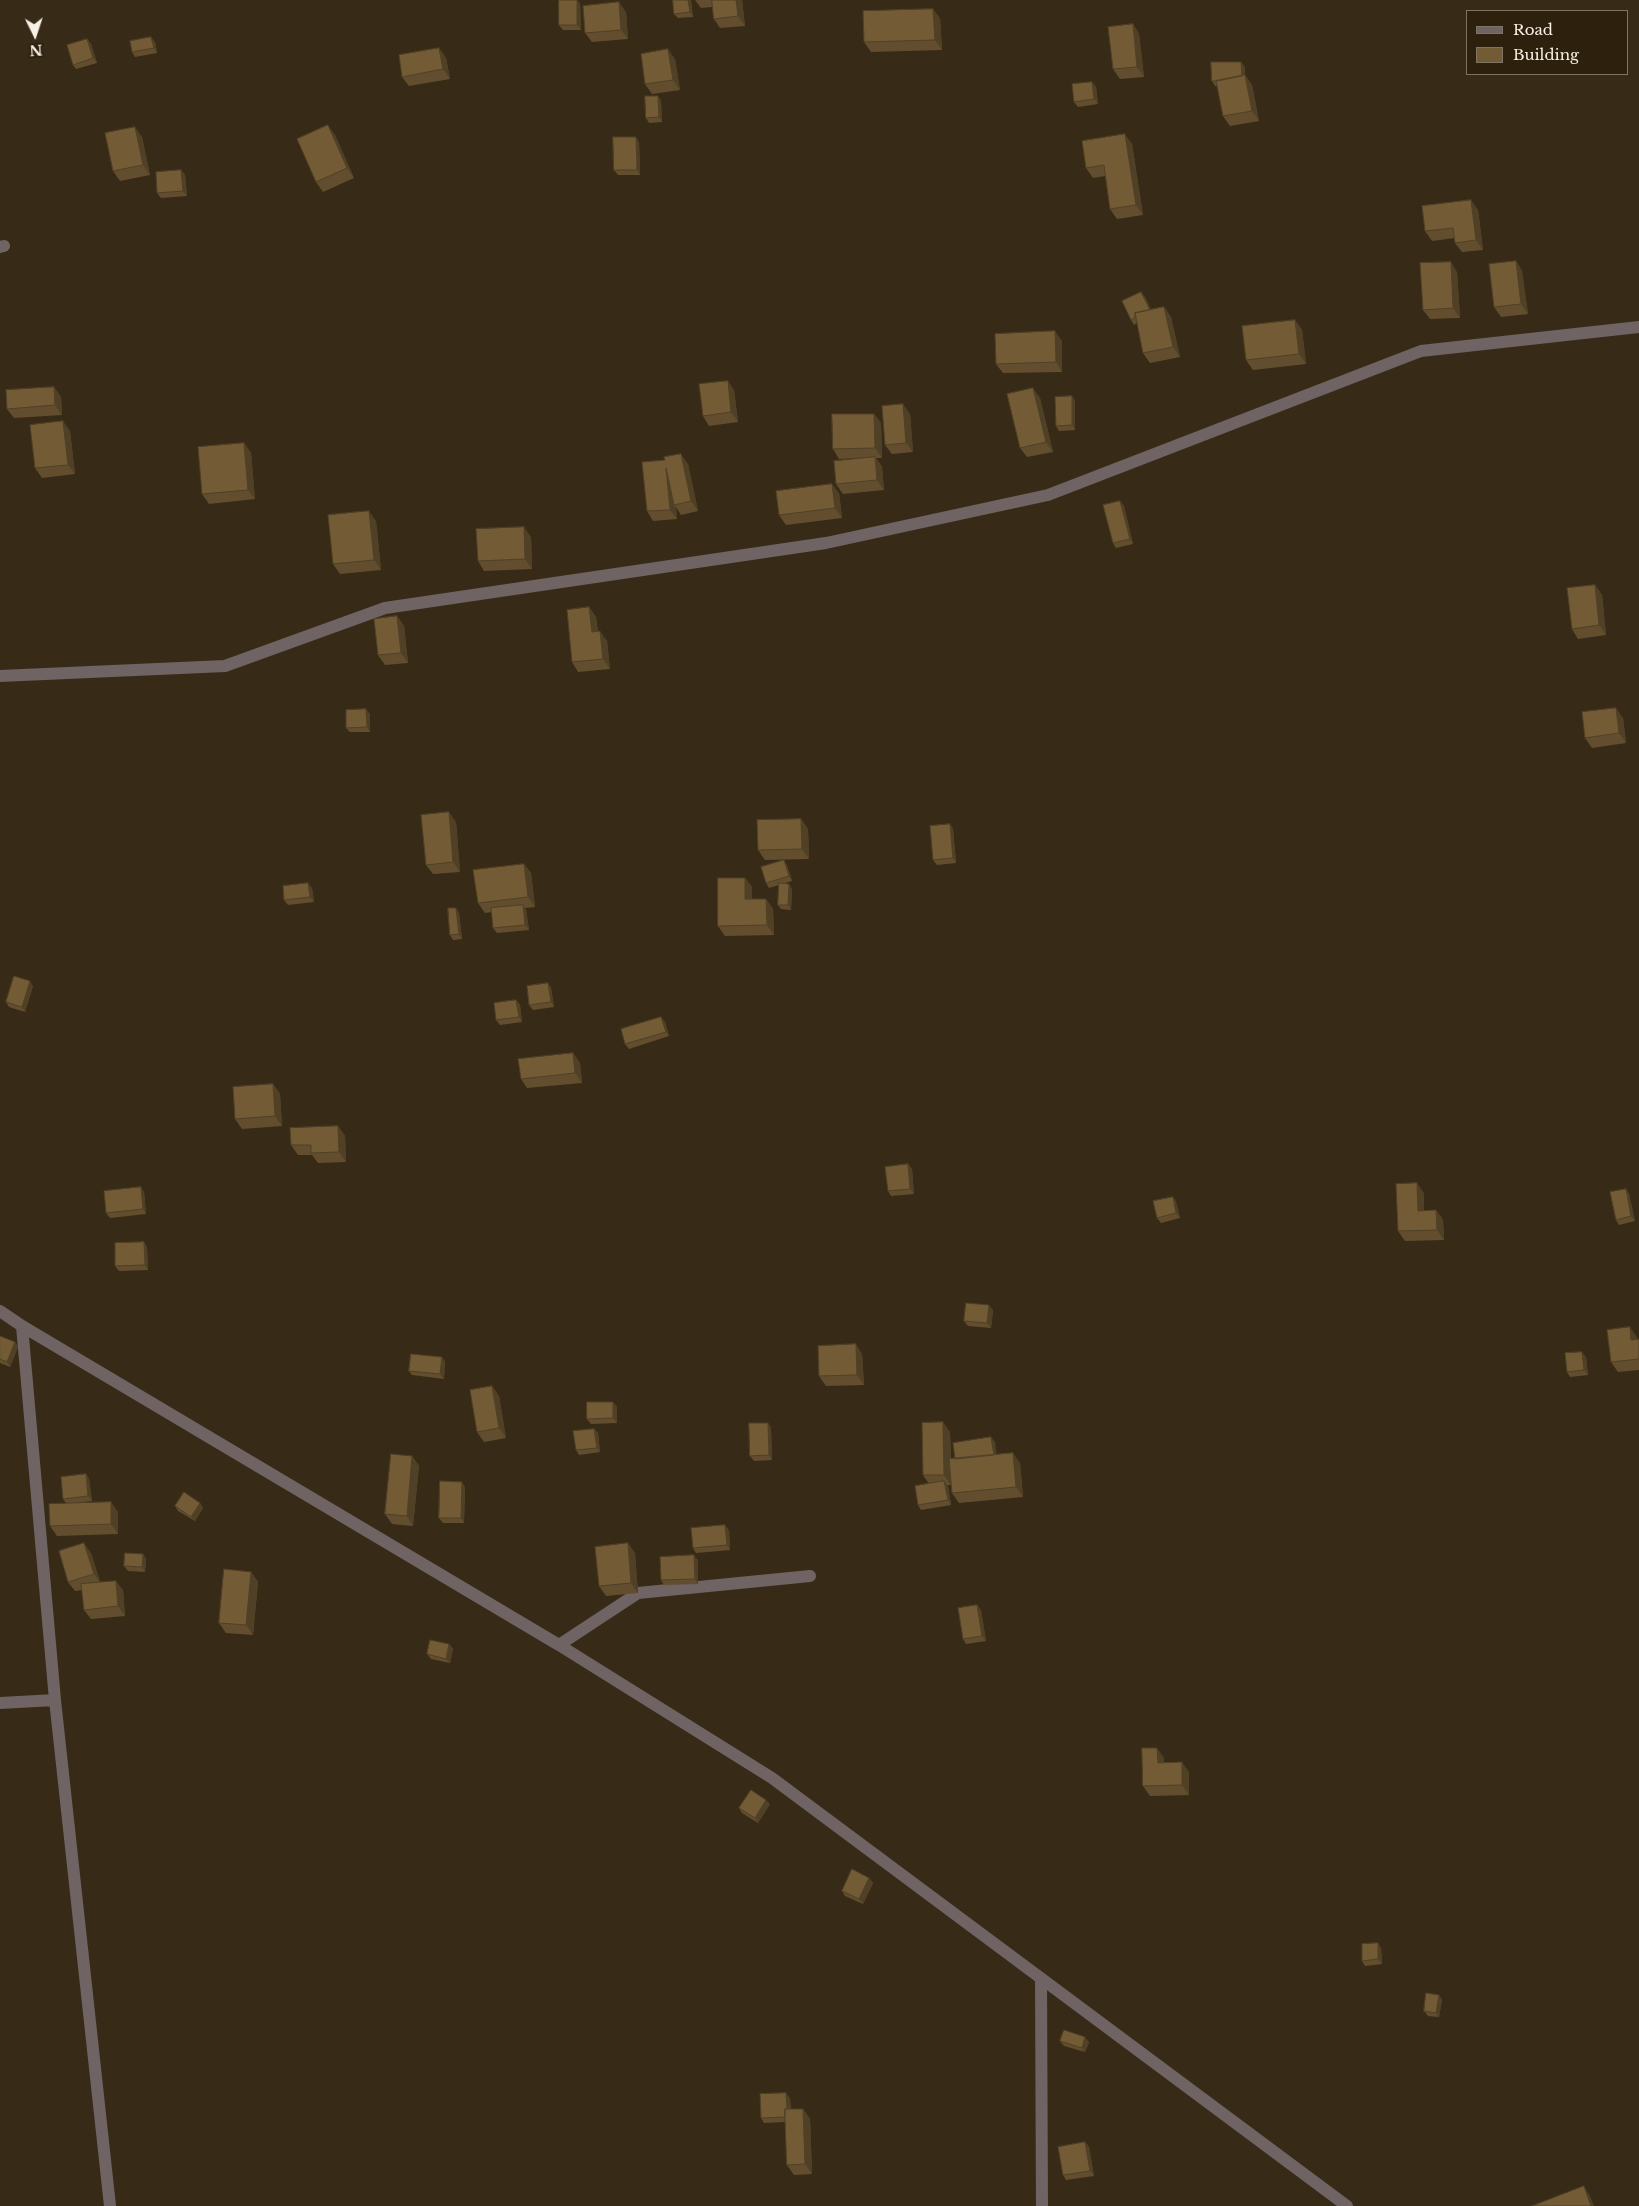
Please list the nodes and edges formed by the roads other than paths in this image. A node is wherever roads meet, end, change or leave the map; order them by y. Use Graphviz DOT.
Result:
graph roads {
  1 [pos="1639,327"];
  2 [pos="0,676"];
  3 [pos="0,1311"];
  4 [pos="22,1326"];
  5 [pos="810,1576"];
  6 [pos="559,1645"];
  7 [pos="56,1700"];
  8 [pos="0,1703"];
  9 [pos="1042,1978"];
  10 [pos="110,2206"];
  11 [pos="1042,2206"];
  12 [pos="1347,2206"];
  1 -- 2 [label="street"];
  3 -- 4 [label="street"];
  4 -- 6 [label="street"];
  4 -- 7 [label="street"];
  5 -- 6 [label="street"];
  6 -- 9 [label="street"];
  7 -- 8 [label="street"];
  7 -- 10 [label="street"];
  9 -- 11 [label="street"];
  9 -- 12 [label="street"];
}
